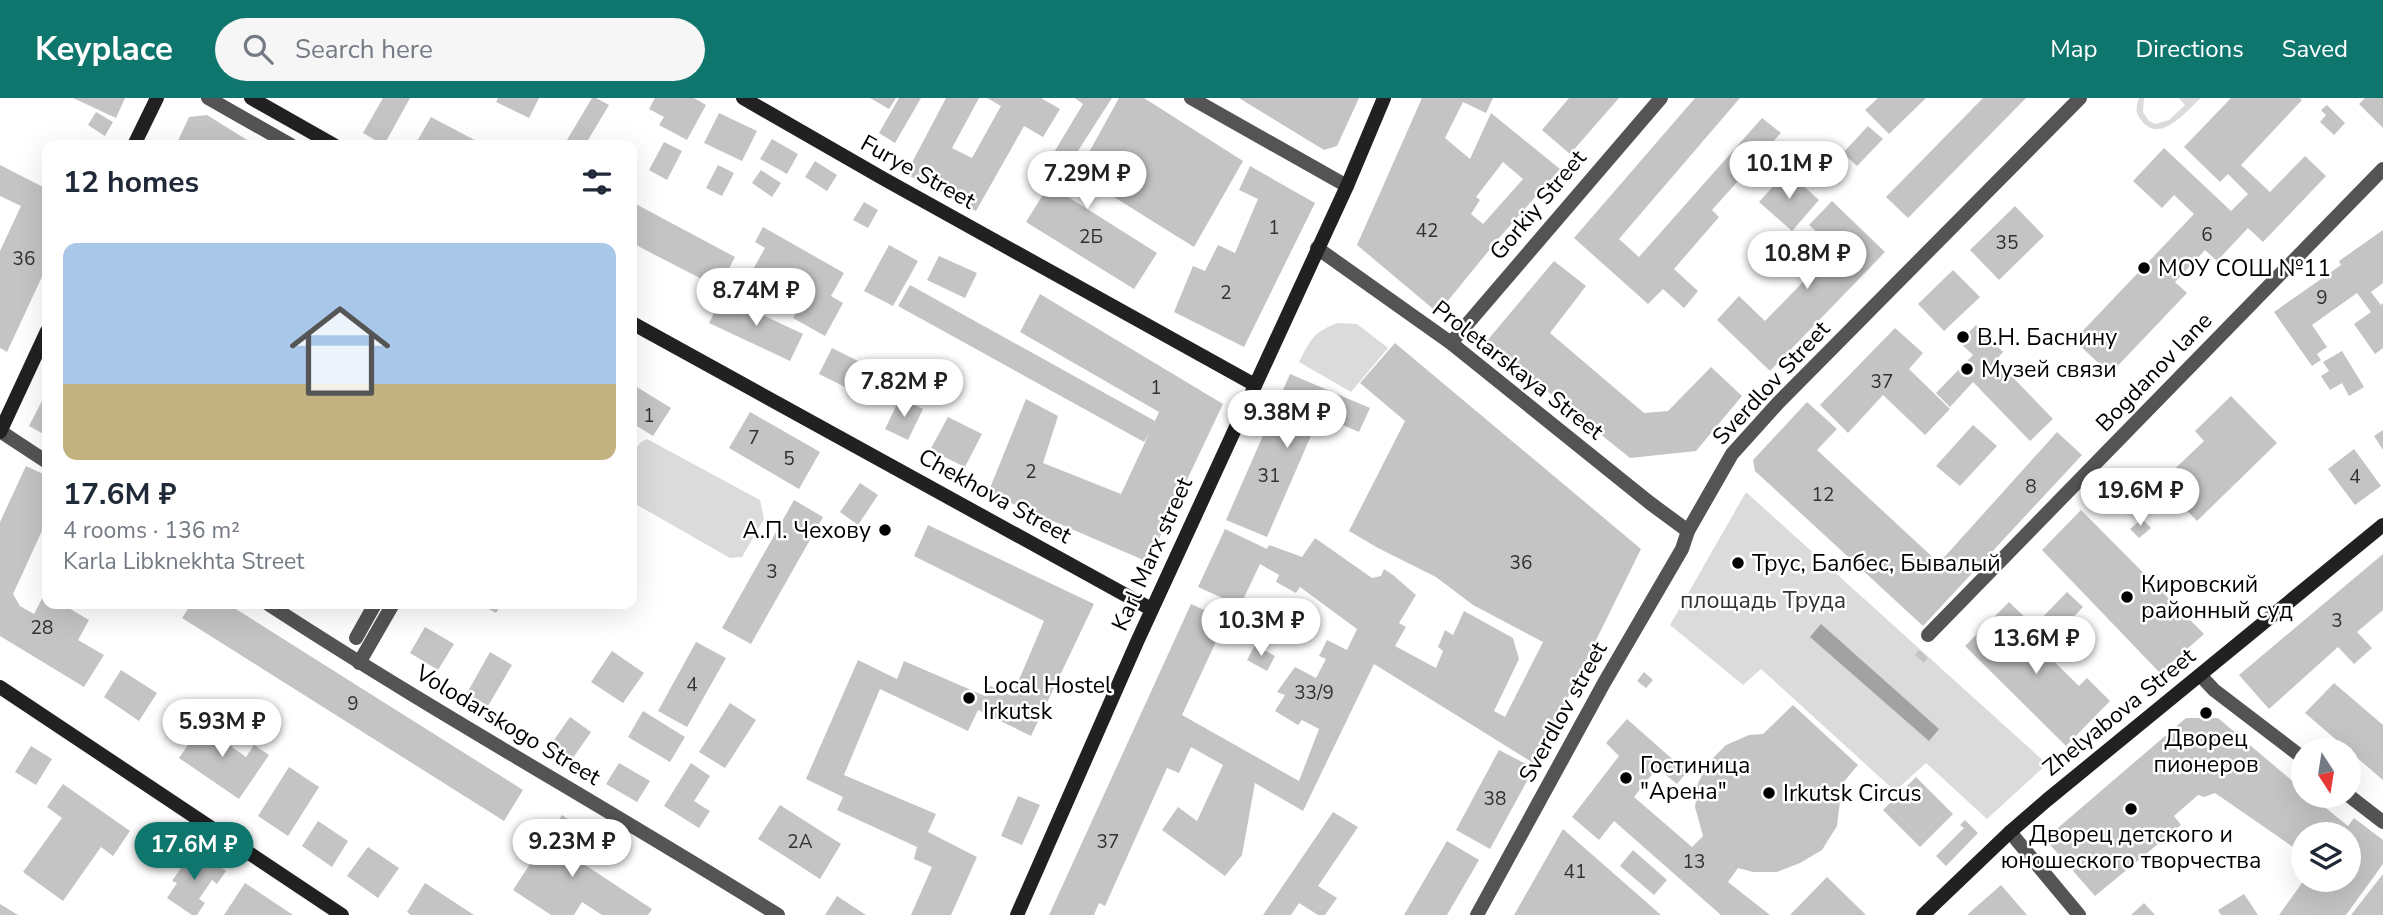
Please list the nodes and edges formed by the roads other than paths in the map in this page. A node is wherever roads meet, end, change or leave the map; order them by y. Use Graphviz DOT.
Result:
graph roads {
  1 [pos="157,98"];
  2 [pos="208,98"];
  3 [pos="251,98"];
  4 [pos="743,98"];
  5 [pos="1191,98"];
  6 [pos="1384,98"];
  7 [pos="1661,98"];
  8 [pos="2080,98"];
  9 [pos="136,140"];
  10 [pos="282,140"];
  11 [pos="325,140"];
  12 [pos="2383,169"];
  13 [pos="1348,186"];
  14 [pos="1317,248"];
  15 [pos="637,326"];
  16 [pos="42,342"];
  17 [pos="1451,343"];
  18 [pos="1255,385"];
  19 [pos="0,431"];
  20 [pos="42,459"];
  21 [pos="2383,525"];
  22 [pos="1688,531"];
  23 [pos="276,609"];
  24 [pos="372,609"];
  25 [pos="390,609"];
  26 [pos="1152,609"];
  27 [pos="1928,635"];
  28 [pos="356,638"];
  29 [pos="359,663"];
  30 [pos="2200,676"];
  31 [pos="0,687"];
  32 [pos="2291,749"];
  33 [pos="2361,805"];
  34 [pos="2383,822"];
  35 [pos="2010,832"];
  36 [pos="342,915"];
  37 [pos="778,915"];
  38 [pos="1017,915"];
  39 [pos="1478,915"];
  40 [pos="1923,915"];
  41 [pos="2079,915"];
  1 -- 9 [label="street"];
  2 -- 10 [label="street"];
  3 -- 11 [label="street"];
  4 -- 18 [label="street, Furye Street"];
  5 -- 13 [label="street"];
  6 -- 13 [label="street, Karl Marx street"];
  7 -- 17 [label="street, Gorkiy Street"];
  8 -- 22 [label="street, Sverdlov Street"];
  12 -- 27 [label="street, Bogdanov lane"];
  13 -- 14 [label="street, Karl Marx street"];
  14 -- 17 [label="street, Proletarskaya Street"];
  14 -- 18 [label="street, Karl Marx street"];
  15 -- 26 [label="street, Chekhova Street"];
  16 -- 19 [label="street"];
  17 -- 22 [label="street, Proletarskaya Street"];
  18 -- 26 [label="street, Karl Marx street"];
  19 -- 20 [label="street"];
  21 -- 30 [label="street, Zhelyabova Street"];
  22 -- 39 [label="street, Sverdlov street"];
  23 -- 29 [label="street, Volodarskogo Street"];
  24 -- 28 [label="street"];
  25 -- 29 [label="street"];
  26 -- 38 [label="street, Karl Marx street"];
  29 -- 37 [label="street, Volodarskogo Street"];
  30 -- 32 [label="street"];
  30 -- 35 [label="street, Zhelyabova Street"];
  31 -- 36 [label="street"];
  33 -- 34 [label="street"];
  35 -- 40 [label="street, Zhelyabova Street"];
  35 -- 41 [label="street"];
}
